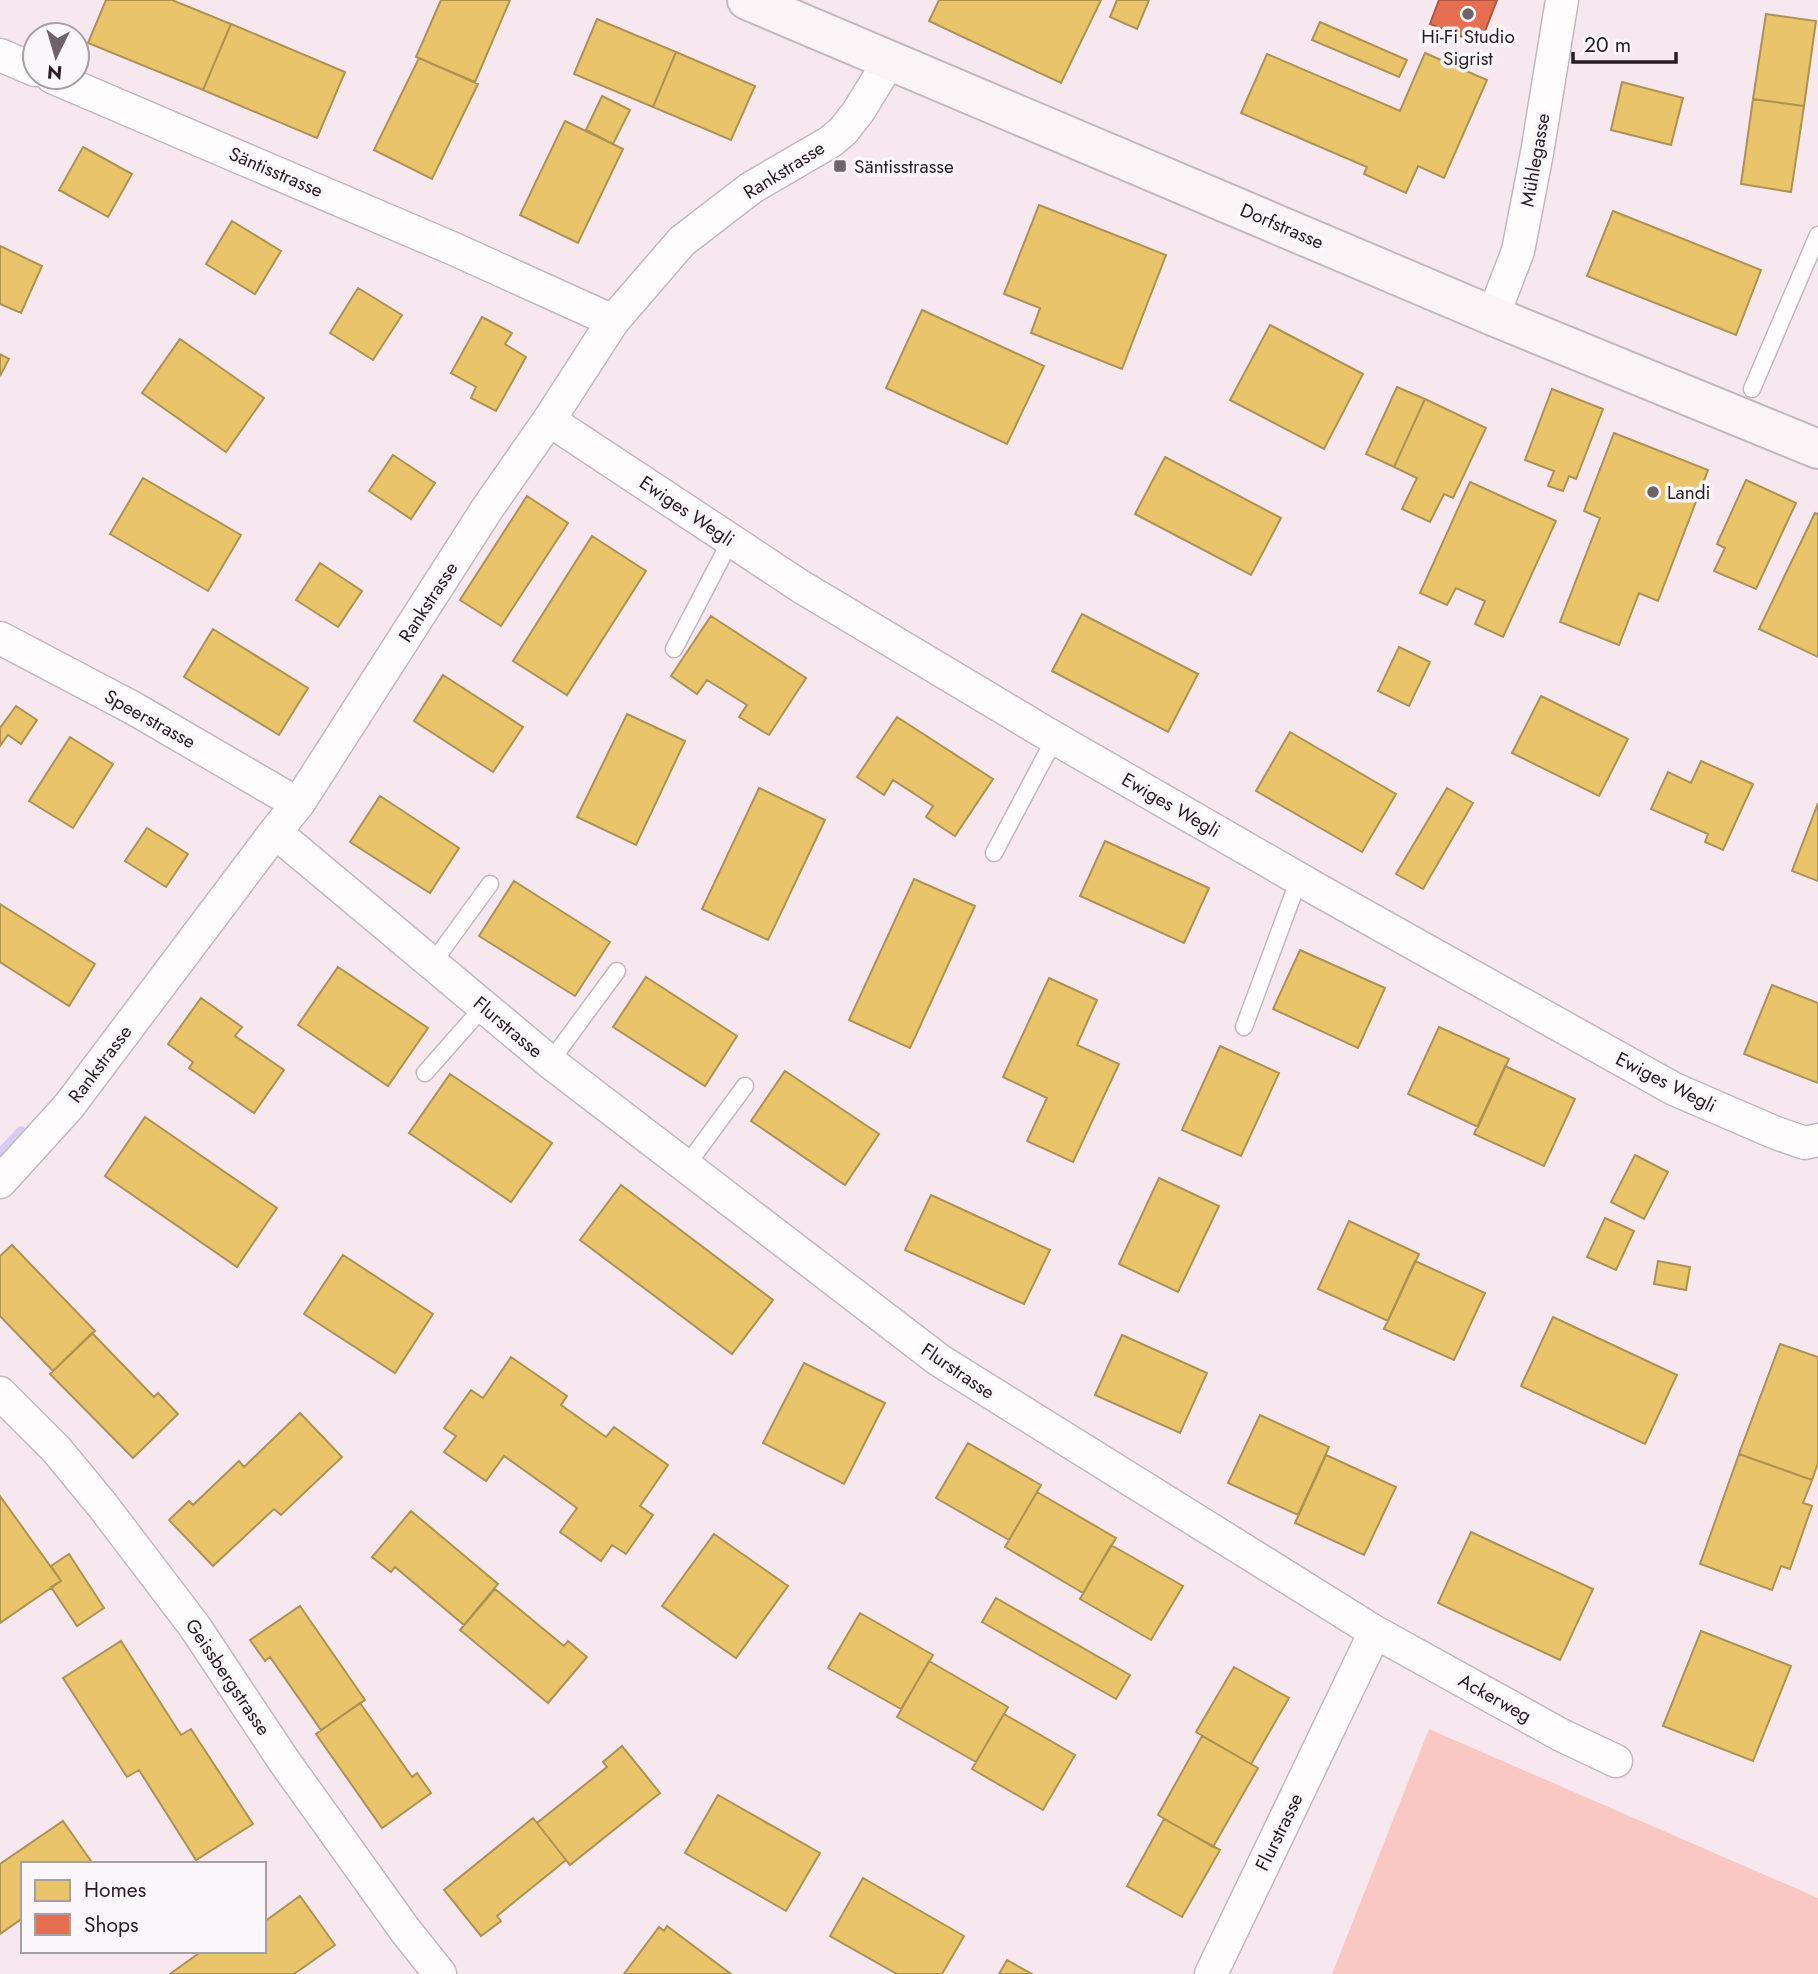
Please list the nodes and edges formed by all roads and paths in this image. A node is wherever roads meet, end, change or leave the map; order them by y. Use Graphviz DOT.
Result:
graph roads {
  1 [pos="747,0"];
  2 [pos="1562,0"];
  3 [pos="0,55"];
  4 [pos="890,60"];
  5 [pos="21,64"];
  6 [pos="85,91"];
  7 [pos="1818,235"];
  8 [pos="1493,316"];
  9 [pos="613,321"];
  10 [pos="1752,389"];
  11 [pos="549,420"];
  12 [pos="1818,449"];
  13 [pos="731,540"];
  14 [pos="0,638"];
  15 [pos="674,649"];
  16 [pos="1055,738"];
  17 [pos="298,804"];
  18 [pos="275,832"];
  19 [pos="994,853"];
  20 [pos="1299,878"];
  21 [pos="490,884"];
  22 [pos="432,964"];
  23 [pos="617,971"];
  24 [pos="484,1006"];
  25 [pos="1244,1027"];
  26 [pos="550,1062"];
  27 [pos="425,1073"];
  28 [pos="745,1086"];
  29 [pos="1818,1140"];
  30 [pos="686,1166"];
  31 [pos="0,1182"];
  32 [pos="3,1400"];
  33 [pos="1375,1632"];
  34 [pos="1616,1761"];
  35 [pos="440,1974"];
  36 [pos="1211,1974"];
  1 -- 4 [label="main road, Dorfstrasse"];
  2 -- 8 [label="street, Mühlegasse"];
  3 -- 5 [label="street"];
  4 -- 8 [label="main road, Dorfstrasse"];
  4 -- 9 [label="street, Rankstrasse"];
  6 -- 9 [label="street, Säntisstrasse"];
  7 -- 10 [label="lane"];
  8 -- 12 [label="main road, Dorfstrasse"];
  9 -- 11 [label="street, Rankstrasse"];
  11 -- 13 [label="street, Ewiges Wegli"];
  11 -- 17 [label="street, Rankstrasse"];
  13 -- 15 [label="lane"];
  13 -- 16 [label="street, Ewiges Wegli"];
  14 -- 17 [label="street, Speerstrasse"];
  16 -- 19 [label="lane"];
  16 -- 20 [label="street, Ewiges Wegli"];
  17 -- 18 [label="street, Rankstrasse"];
  18 -- 22 [label="street, Flurstrasse"];
  18 -- 31 [label="street, Rankstrasse"];
  20 -- 25 [label="lane"];
  20 -- 29 [label="street, Ewiges Wegli"];
  21 -- 22 [label="lane"];
  22 -- 24 [label="street, Flurstrasse"];
  23 -- 26 [label="lane"];
  24 -- 26 [label="street, Flurstrasse"];
  24 -- 27 [label="lane"];
  26 -- 30 [label="street, Flurstrasse"];
  28 -- 30 [label="lane"];
  30 -- 33 [label="street, Flurstrasse"];
  32 -- 35 [label="street, Geissbergstrasse"];
  33 -- 34 [label="street, Ackerweg"];
  33 -- 36 [label="street, Flurstrasse"];
}
